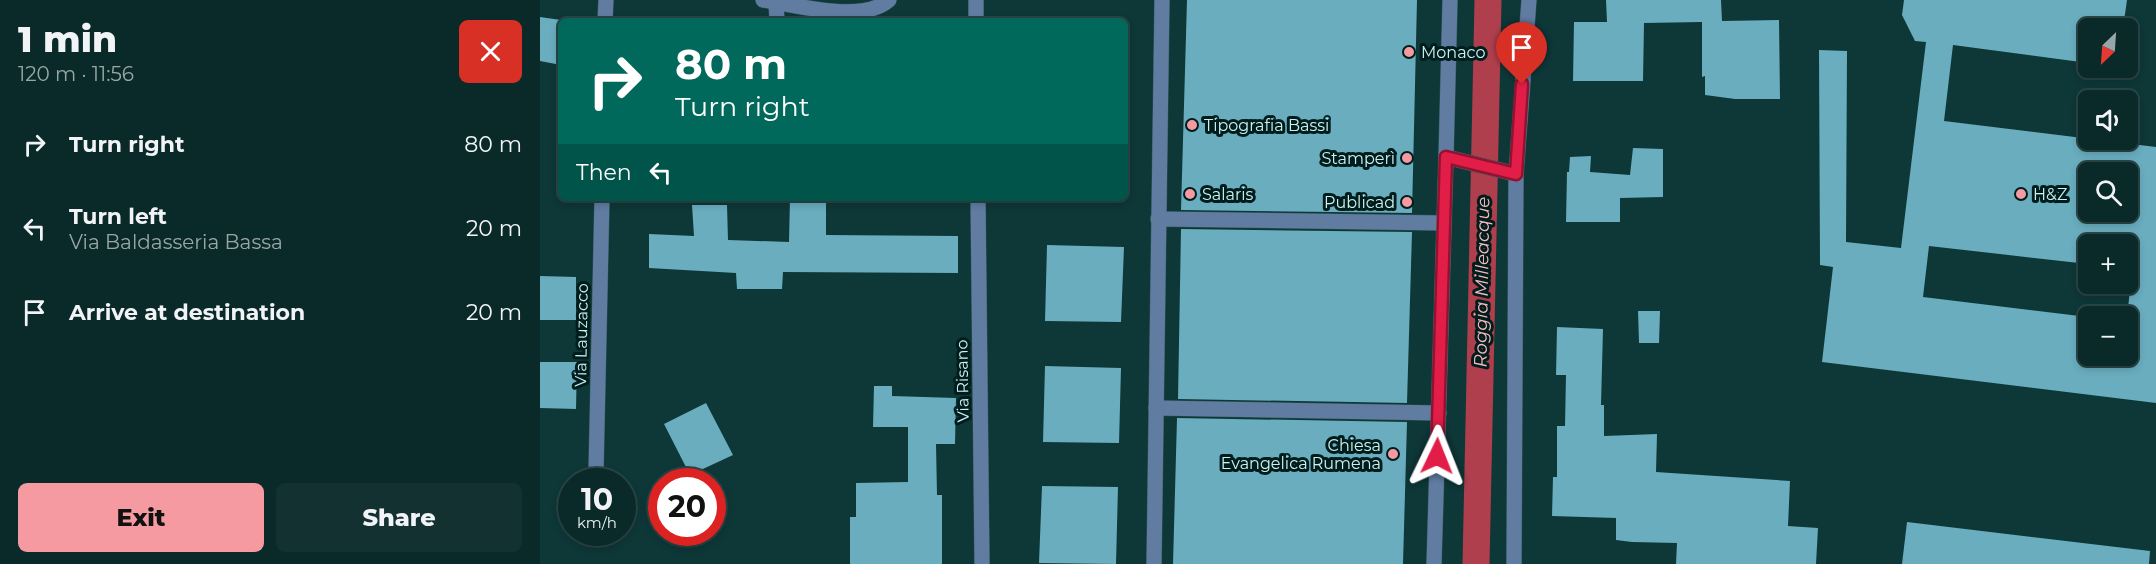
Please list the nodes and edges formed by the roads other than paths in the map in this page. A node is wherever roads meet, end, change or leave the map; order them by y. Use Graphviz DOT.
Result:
graph roads {
  1 [pos="606,0"];
  2 [pos="889,0"];
  3 [pos="976,0"];
  4 [pos="1162,0"];
  5 [pos="1450,0"];
  6 [pos="1529,0"];
  7 [pos="770,1"];
  8 [pos="862,17"];
  9 [pos="605,18"];
  10 [pos="776,18"];
  11 [pos="976,18"];
  12 [pos="1446,157"];
  13 [pos="1509,173"];
  14 [pos="602,201"];
  15 [pos="978,201"];
  16 [pos="1158,219"];
  17 [pos="1444,223"];
  18 [pos="1156,408"];
  19 [pos="1438,412"];
  20 [pos="596,468"];
  21 [pos="982,564"];
  22 [pos="1154,564"];
  23 [pos="1434,564"];
  24 [pos="1514,564"];
  1 -- 9 [label="street"];
  2 -- 8 [label="street"];
  3 -- 11 [label="street"];
  4 -- 16 [label="street"];
  5 -- 12 [label="street"];
  6 -- 13 [label="street"];
  7 -- 8 [label="street"];
  7 -- 10 [label="street"];
  12 -- 13 [label="street"];
  12 -- 17 [label="street"];
  13 -- 24 [label="street"];
  14 -- 20 [label="street, Via Lauzacco"];
  15 -- 21 [label="street, Via Risano"];
  16 -- 17 [label="street"];
  16 -- 18 [label="street"];
  17 -- 19 [label="street"];
  18 -- 19 [label="street"];
  18 -- 22 [label="street"];
  19 -- 23 [label="street"];
}
